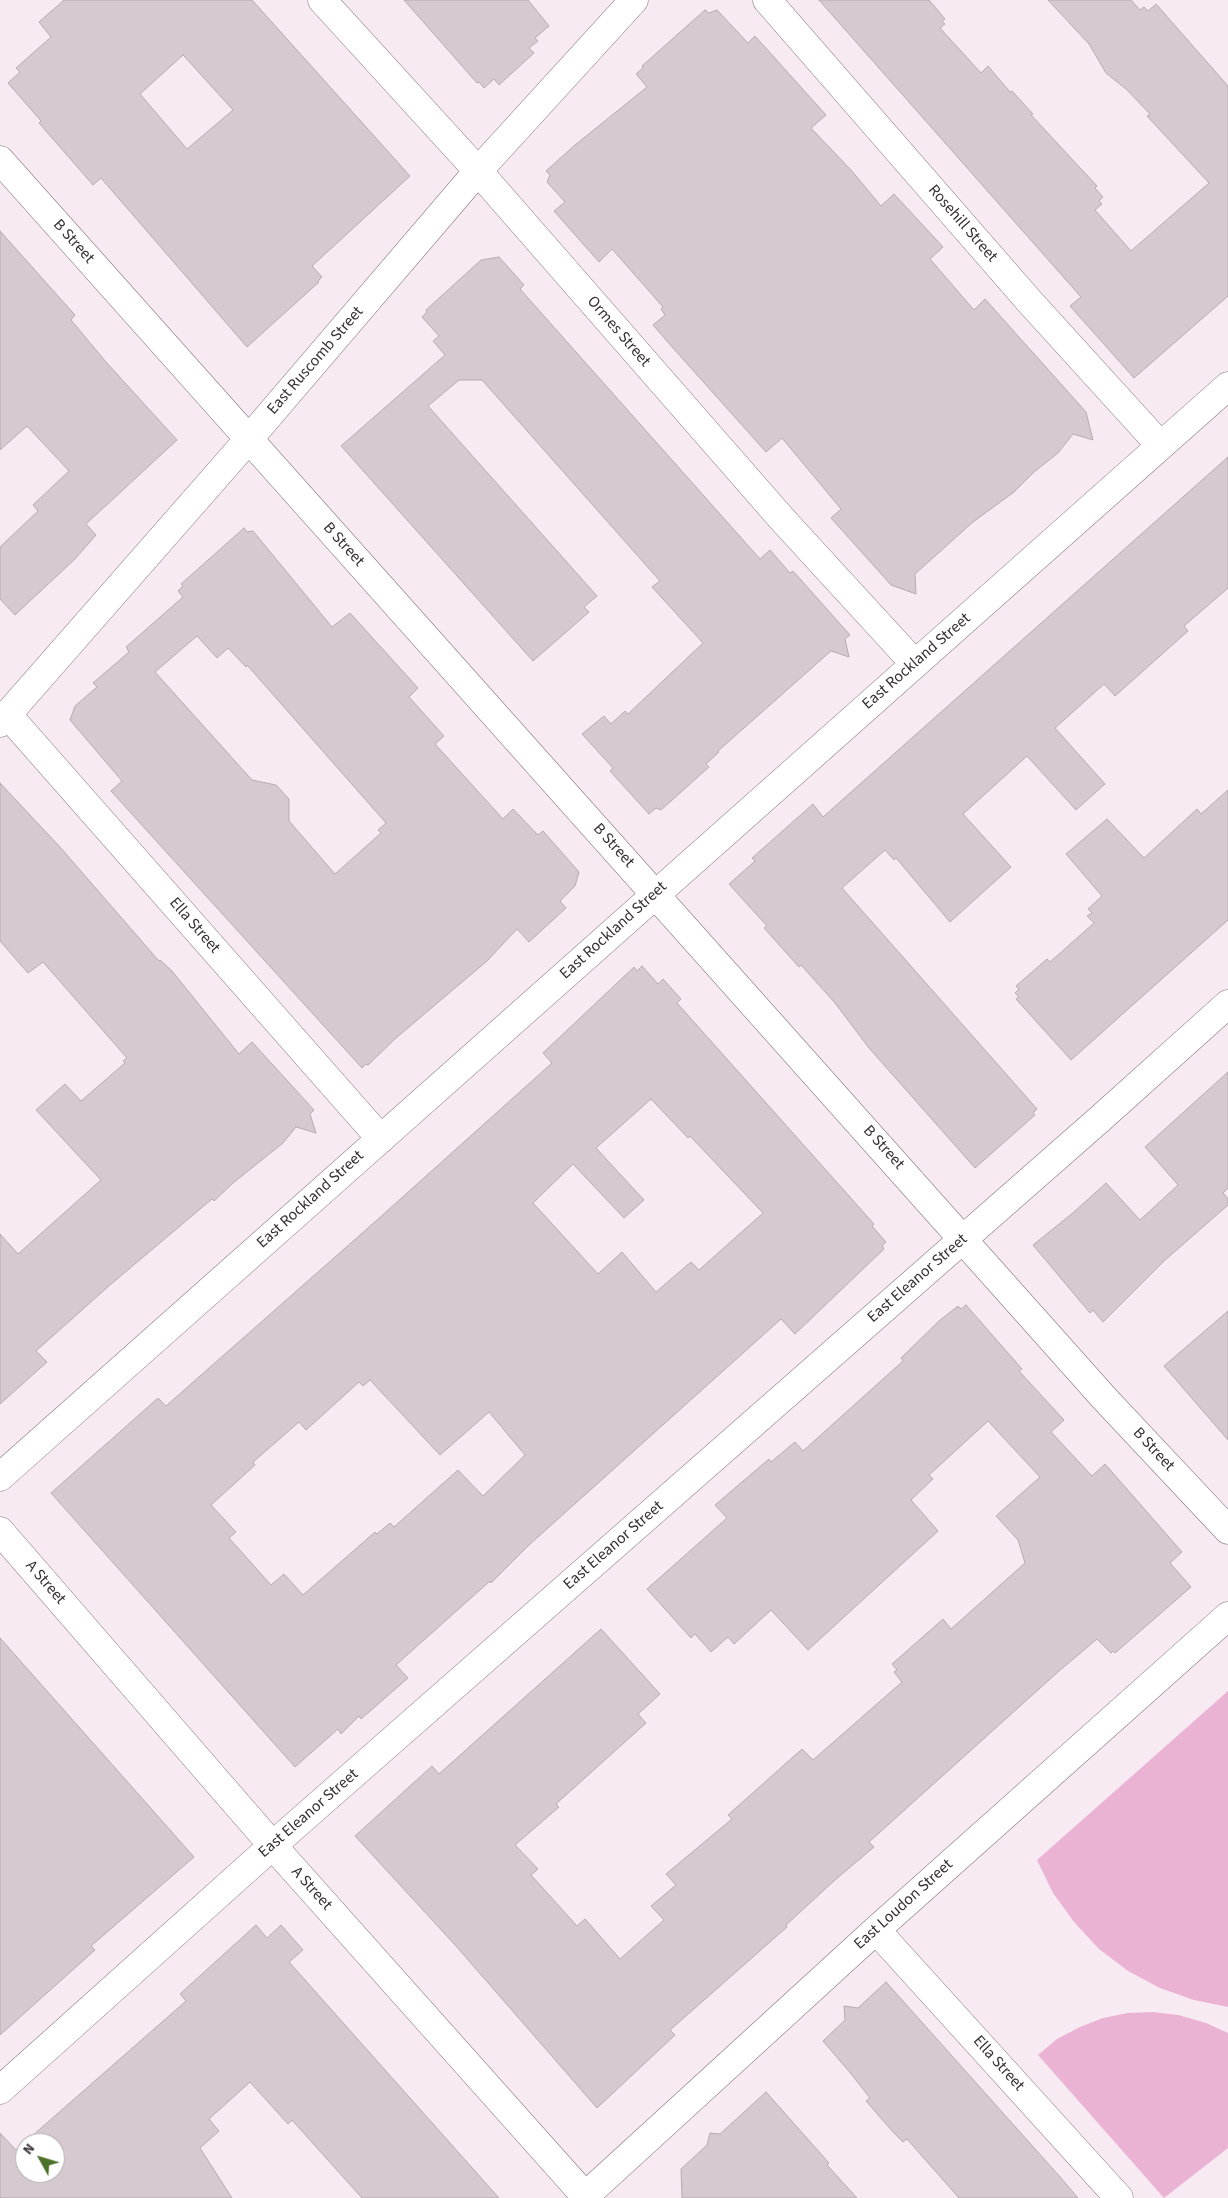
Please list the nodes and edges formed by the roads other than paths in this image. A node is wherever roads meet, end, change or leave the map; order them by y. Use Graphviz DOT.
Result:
graph roads {
  1 [pos="322,0"];
  2 [pos="634,0"];
  3 [pos="767,0"];
  4 [pos="0,160"];
  5 [pos="478,171"];
  6 [pos="1228,386"];
  7 [pos="248,440"];
  8 [pos="1160,445"];
  9 [pos="915,664"];
  10 [pos="4,718"];
  11 [pos="655,894"];
  12 [pos="1228,1004"];
  13 [pos="380,1139"];
  14 [pos="964,1238"];
  15 [pos="0,1477"];
  16 [pos="1228,1530"];
  17 [pos="0,1531"];
  18 [pos="1228,1616"];
  19 [pos="273,1846"];
  20 [pos="876,1930"];
  21 [pos="0,2090"];
  22 [pos="585,2197"];
  23 [pos="1119,2198"];
  1 -- 5 [label="street, Ormes Street"];
  2 -- 5 [label="street, East Ruscomb Street"];
  3 -- 8 [label="street, Rosehill Street"];
  4 -- 7 [label="street, B Street"];
  5 -- 7 [label="street, East Ruscomb Street"];
  5 -- 9 [label="street, Ormes Street"];
  6 -- 8 [label="street, East Rockland Street"];
  7 -- 10 [label="street, East Ruscomb Street"];
  7 -- 11 [label="street, B Street"];
  8 -- 9 [label="street, East Rockland Street"];
  9 -- 11 [label="street, East Rockland Street"];
  10 -- 13 [label="street, Ella Street"];
  11 -- 13 [label="street, East Rockland Street"];
  11 -- 14 [label="street, B Street"];
  12 -- 14 [label="street, East Eleanor Street"];
  13 -- 15 [label="street, East Rockland Street"];
  14 -- 16 [label="street, B Street"];
  14 -- 19 [label="street, East Eleanor Street"];
  17 -- 19 [label="street, A Street"];
  18 -- 20 [label="street, East Loudon Street"];
  19 -- 21 [label="street, East Eleanor Street"];
  19 -- 22 [label="street, A Street"];
  20 -- 22 [label="street, East Loudon Street"];
  20 -- 23 [label="street, Ella Street"];
}
